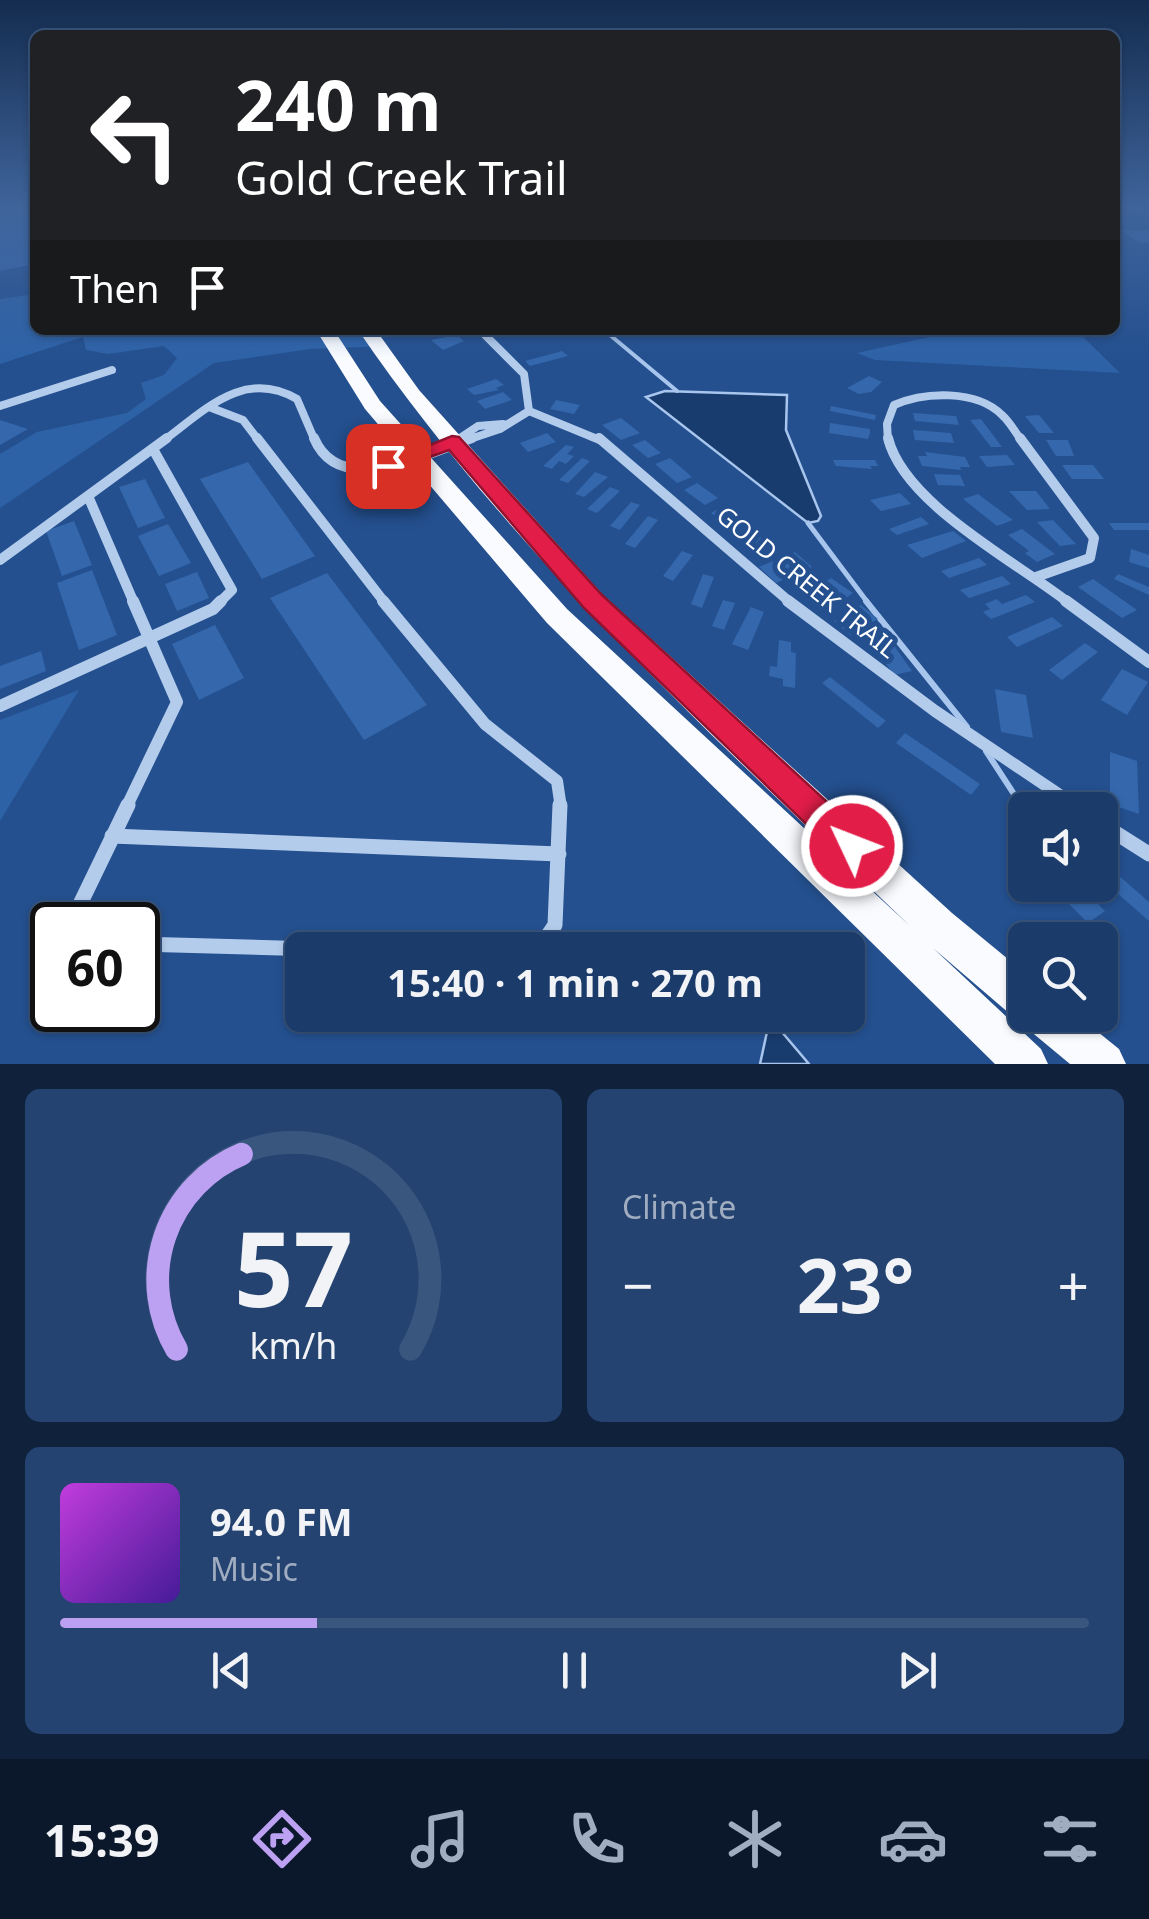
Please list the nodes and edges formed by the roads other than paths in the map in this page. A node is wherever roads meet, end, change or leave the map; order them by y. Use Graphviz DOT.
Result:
graph roads {
  1 [pos="327,335"];
  2 [pos="371,335"];
  3 [pos="485,335"];
  4 [pos="112,370"];
  5 [pos="0,406"];
  6 [pos="209,407"];
  7 [pos="529,411"];
  8 [pos="455,441"];
  9 [pos="153,450"];
  10 [pos="415,455"];
  11 [pos="88,496"];
  12 [pos="0,560"];
  13 [pos="1036,577"];
  14 [pos="150,638"];
  15 [pos="1149,662"];
  16 [pos="0,706"];
  17 [pos="1058,792"];
  18 [pos="1118,834"];
  19 [pos="112,836"];
  20 [pos="559,854"];
  21 [pos="1149,854"];
  22 [pos="81,902"];
  23 [pos="551,932"];
  24 [pos="160,945"];
  25 [pos="285,948"];
  26 [pos="1008,985"];
  27 [pos="1065,1032"];
  28 [pos="1026,1064"];
  29 [pos="1104,1064"];
  1 -- 10 [label="main road"];
  2 -- 8 [label="main road"];
  3 -- 7 [label="street"];
  4 -- 5 [label="street"];
  6 -- 9 [label="street"];
  6 -- 10 [label="street"];
  6 -- 20 [label="street"];
  7 -- 8 [label="street"];
  7 -- 17 [label="street, GOLD CREEK TRAIL"];
  8 -- 10 [label="street"];
  8 -- 26 [label="main road"];
  9 -- 11 [label="street"];
  9 -- 14 [label="street"];
  10 -- 28 [label="main road"];
  11 -- 12 [label="street"];
  11 -- 14 [label="street"];
  13 -- 13 [label="street"];
  13 -- 15 [label="street"];
  14 -- 16 [label="street"];
  14 -- 19 [label="street"];
  18 -- 21 [label="street"];
  19 -- 20 [label="street"];
  19 -- 22 [label="street"];
  20 -- 23 [label="street"];
  24 -- 25 [label="street"];
  27 -- 29 [label="main road"];
}
